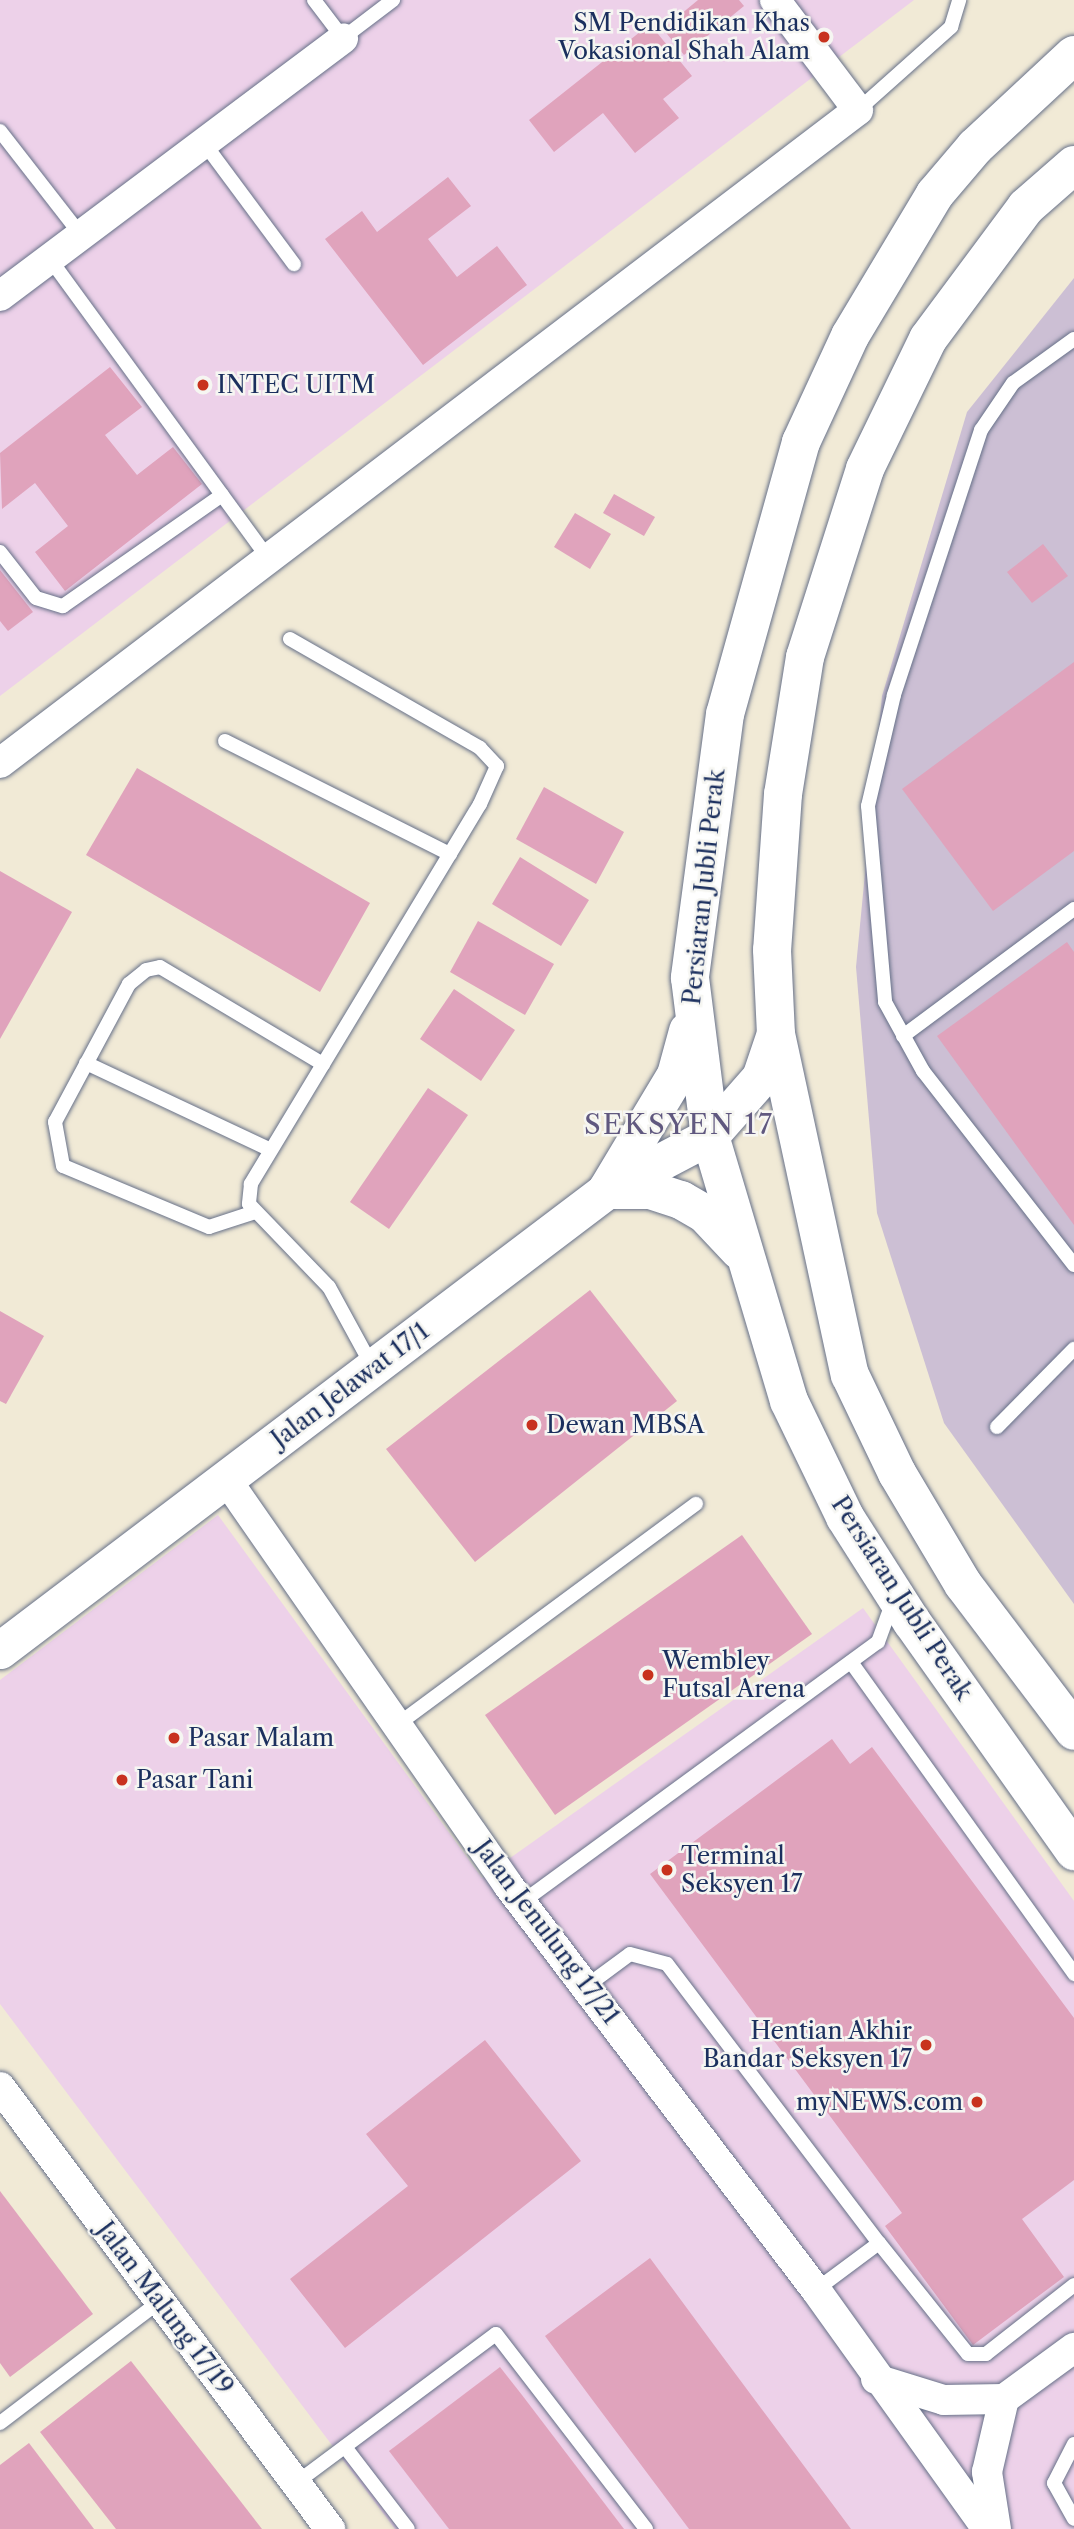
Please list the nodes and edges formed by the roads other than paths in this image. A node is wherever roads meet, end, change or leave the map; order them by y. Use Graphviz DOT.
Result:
graph roads {
  1 [pos="314,0"];
  2 [pos="393,0"];
  3 [pos="775,0"];
  4 [pos="959,0"];
  5 [pos="343,38"];
  6 [pos="1074,55"];
  7 [pos="858,110"];
  8 [pos="0,131"];
  9 [pos="204,143"];
  10 [pos="1074,165"];
  11 [pos="81,235"];
  12 [pos="50,259"];
  13 [pos="294,264"];
  14 [pos="0,296"];
  15 [pos="1073,343"];
  16 [pos="222,495"];
  17 [pos="0,552"];
  18 [pos="267,557"];
  19 [pos="290,639"];
  20 [pos="225,741"];
  21 [pos="0,763"];
  22 [pos="450,854"];
  23 [pos="1074,908"];
  24 [pos="691,1022"];
  25 [pos="776,1034"];
  26 [pos="903,1036"];
  27 [pos="86,1063"];
  28 [pos="323,1064"];
  29 [pos="710,1136"];
  30 [pos="271,1150"];
  31 [pos="607,1190"];
  32 [pos="256,1212"];
  33 [pos="743,1255"];
  34 [pos="1074,1265"];
  35 [pos="1074,1349"];
  36 [pos="373,1367"];
  37 [pos="997,1427"];
  38 [pos="226,1479"];
  39 [pos="696,1504"];
  40 [pos="895,1595"];
  41 [pos="3,1642"];
  42 [pos="851,1662"];
  43 [pos="397,1725"];
  44 [pos="1074,1731"];
  45 [pos="1074,1851"];
  46 [pos="522,1903"];
  47 [pos="1074,1974"];
  48 [pos="588,1986"];
  49 [pos="0,2087"];
  50 [pos="879,2243"];
  51 [pos="1074,2285"];
  52 [pos="816,2290"];
  53 [pos="160,2301"];
  54 [pos="1074,2348"];
  55 [pos="876,2379"];
  56 [pos="1004,2399"];
  57 [pos="0,2423"];
  58 [pos="1074,2444"];
  59 [pos="345,2447"];
  60 [pos="296,2483"];
  61 [pos="1074,2519"];
  62 [pos="330,2529"];
  63 [pos="408,2529"];
  64 [pos="646,2529"];
  65 [pos="987,2529"];
  66 [pos="996,2529"];
  1 -- 5 [label="lane"];
  2 -- 5 [label="lane"];
  3 -- 7 [label="street"];
  4 -- 7 [label="lane"];
  5 -- 9 [label="street"];
  6 -- 24 [label="main road, Persiaran Jubli Perak"];
  7 -- 18 [label="street"];
  8 -- 11 [label="lane"];
  9 -- 11 [label="street"];
  9 -- 13 [label="lane"];
  10 -- 25 [label="main road"];
  11 -- 12 [label="street"];
  12 -- 14 [label="street"];
  12 -- 16 [label="lane"];
  15 -- 26 [label="lane"];
  16 -- 17 [label="lane"];
  16 -- 18 [label="lane"];
  18 -- 21 [label="street"];
  19 -- 22 [label="lane"];
  20 -- 22 [label="lane"];
  22 -- 28 [label="lane"];
  23 -- 26 [label="lane"];
  24 -- 29 [label="main road, Persiaran Jubli Perak"];
  24 -- 31 [label="main road"];
  25 -- 29 [label="main road"];
  25 -- 44 [label="main road"];
  26 -- 34 [label="lane"];
  27 -- 28 [label="lane"];
  27 -- 30 [label="lane"];
  27 -- 32 [label="lane"];
  28 -- 30 [label="lane"];
  29 -- 31 [label="street, Jalan Jelawat 17/1"];
  29 -- 33 [label="main road, Persiaran Jubli Perak"];
  30 -- 32 [label="lane"];
  31 -- 33 [label="main road"];
  31 -- 36 [label="street, Jalan Jelawat 17/1"];
  32 -- 36 [label="lane"];
  33 -- 40 [label="main road, Persiaran Jubli Perak"];
  35 -- 37 [label="lane"];
  36 -- 38 [label="street, Jalan Jelawat 17/1"];
  38 -- 41 [label="street, Jalan Jelawat 17/1"];
  38 -- 43 [label="street, Jalan Jenulung 17/21"];
  39 -- 43 [label="lane"];
  40 -- 42 [label="lane"];
  40 -- 45 [label="main road, Persiaran Jubli Perak"];
  42 -- 46 [label="lane"];
  42 -- 47 [label="lane"];
  43 -- 46 [label="street, Jalan Jenulung 17/21"];
  46 -- 48 [label="street, Jalan Jenulung 17/21"];
  48 -- 50 [label="lane"];
  48 -- 52 [label="street, Jalan Jenulung 17/21"];
  49 -- 53 [label="street, Jalan Malung 17/19"];
  50 -- 51 [label="lane"];
  50 -- 52 [label="lane"];
  52 -- 55 [label="street, Jalan Jenulung 17/21"];
  53 -- 57 [label="lane"];
  53 -- 60 [label="street, Jalan Malung 17/19"];
  54 -- 56 [label="street"];
  55 -- 56 [label="street"];
  55 -- 65 [label="street, Jalan Jenulung 17/21"];
  56 -- 66 [label="street"];
  58 -- 61 [label="lane"];
  59 -- 60 [label="lane"];
  59 -- 63 [label="lane"];
  59 -- 64 [label="lane"];
  60 -- 62 [label="street, Jalan Malung 17/19"];
}
